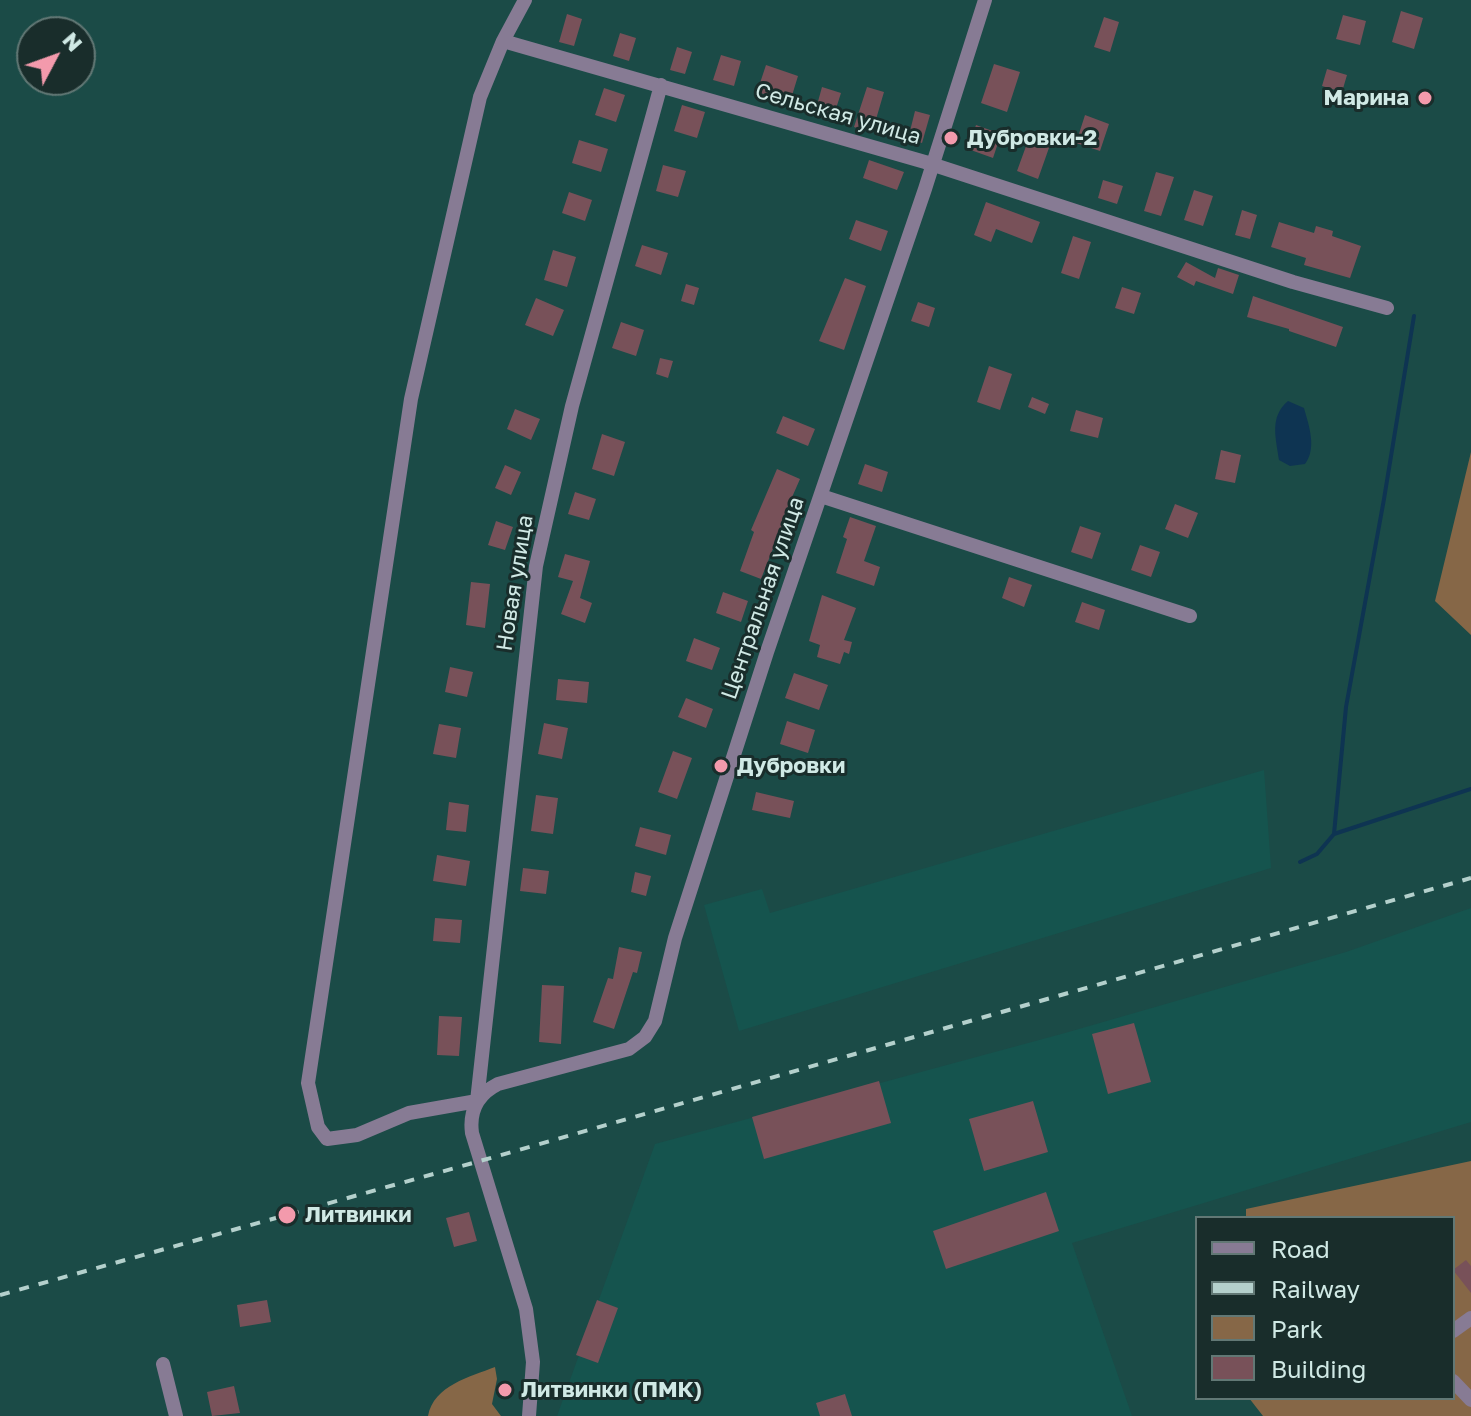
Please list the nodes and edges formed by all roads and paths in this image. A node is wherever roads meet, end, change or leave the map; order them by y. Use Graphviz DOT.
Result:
graph roads {
  1 [pos="525,0"];
  2 [pos="985,0"];
  3 [pos="503,41"];
  4 [pos="661,85"];
  5 [pos="933,165"];
  6 [pos="1387,308"];
  7 [pos="821,496"];
  8 [pos="1190,616"];
  9 [pos="477,1101"];
  10 [pos="163,1364"];
  11 [pos="1455,1383"];
  12 [pos="1471,1400"];
  13 [pos="176,1416"];
  14 [pos="529,1416"];
  1 -- 3 [label="street"];
  2 -- 5 [label="street, Центральная улица"];
  3 -- 4 [label="street, Сельская улица"];
  3 -- 9 [label="street"];
  4 -- 5 [label="street, Сельская улица"];
  4 -- 9 [label="street, Новая улица"];
  5 -- 6 [label="street, Сельская улица"];
  5 -- 7 [label="street, Центральная улица"];
  7 -- 8 [label="street"];
  7 -- 9 [label="street, Центральная улица"];
  9 -- 14 [label="street, Новая улица"];
  10 -- 13 [label="street"];
  11 -- 12 [label="street"];
}
